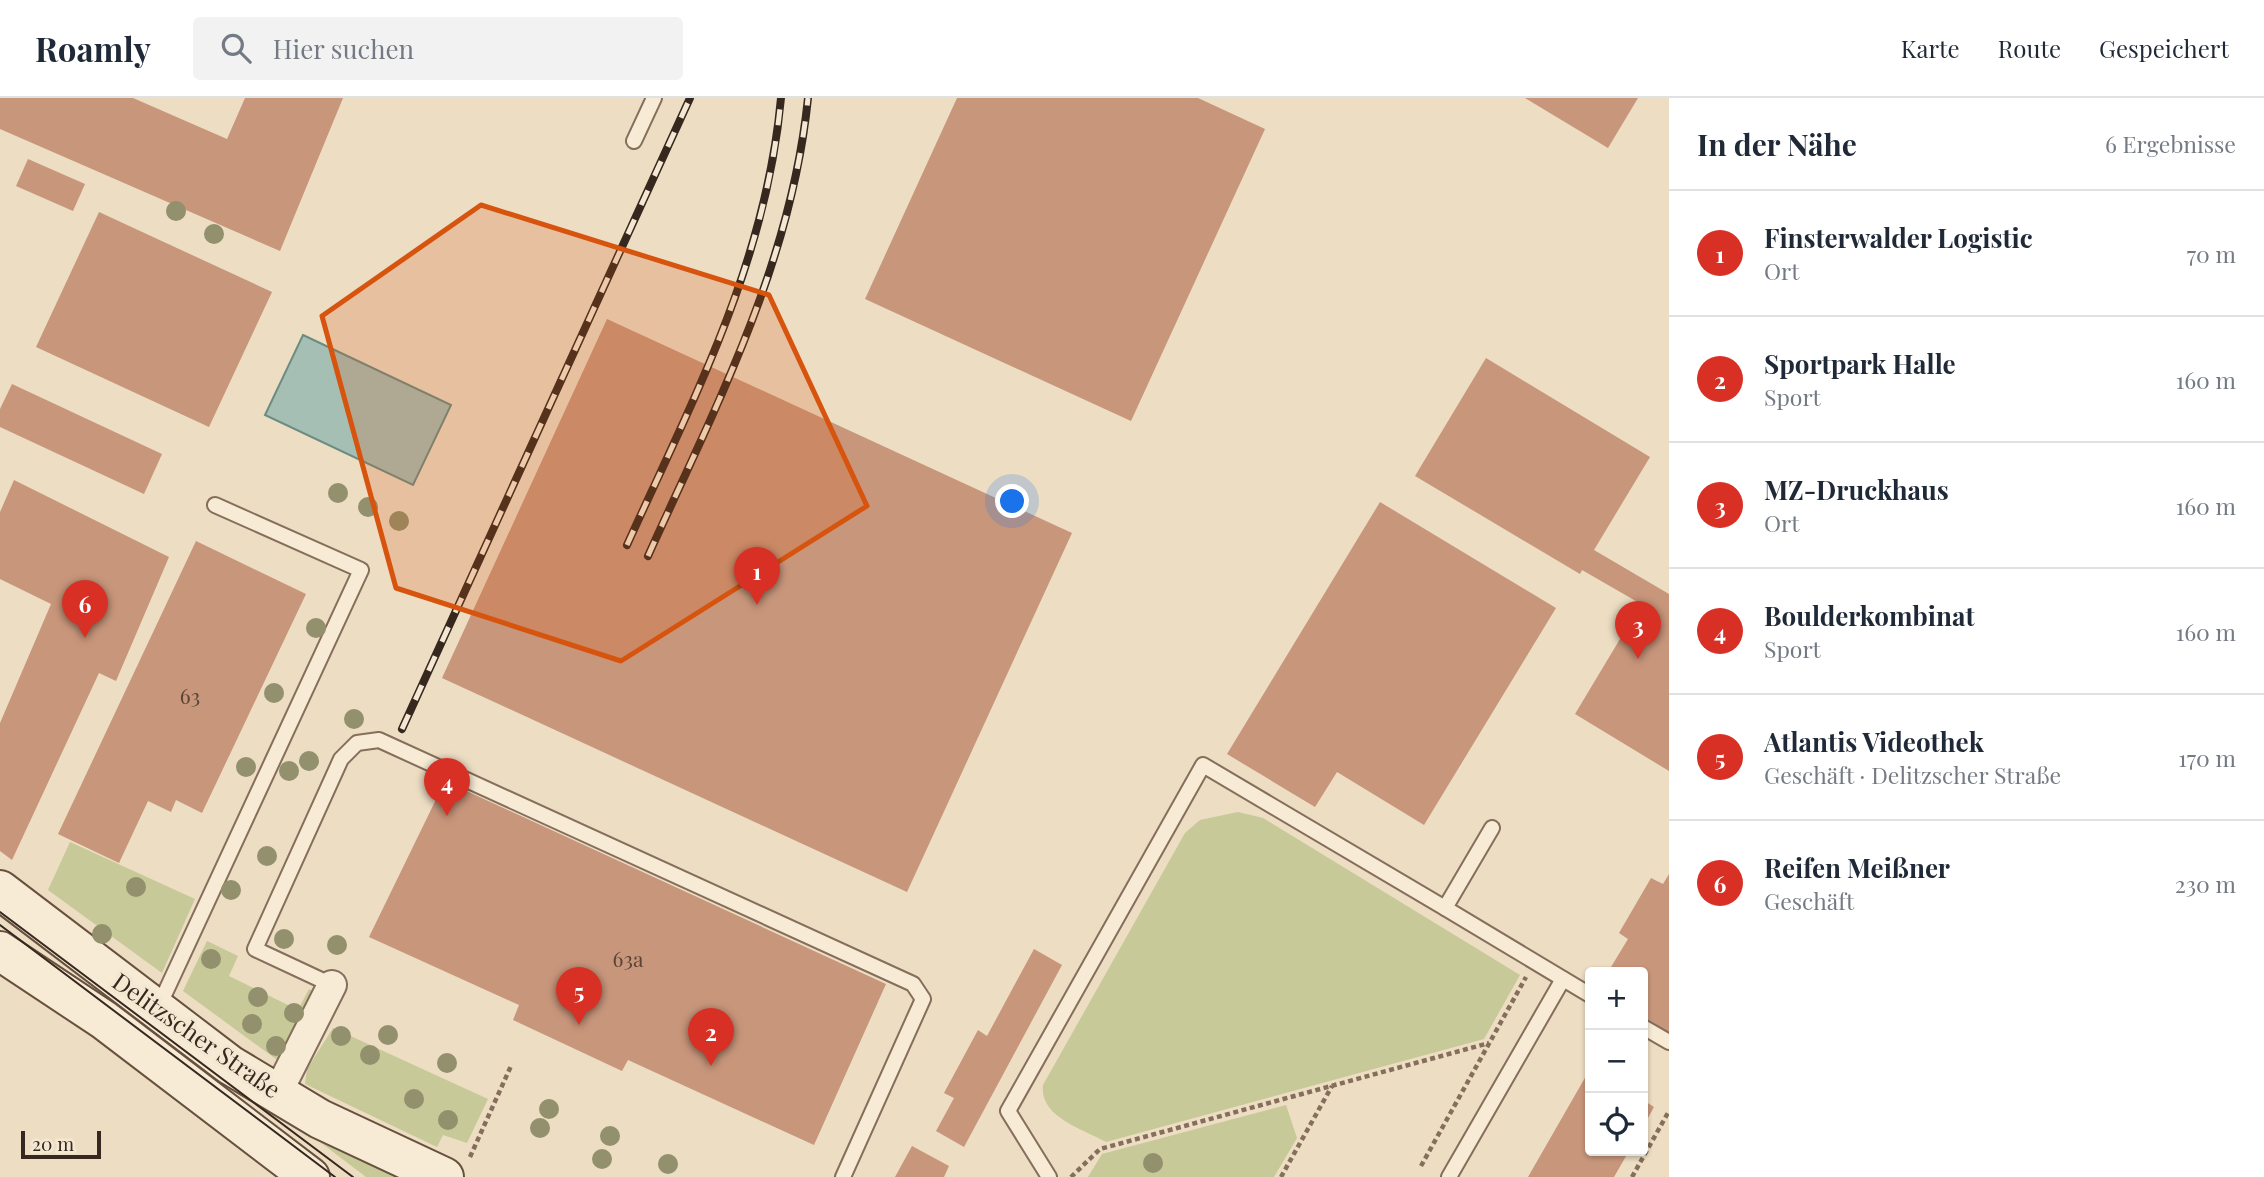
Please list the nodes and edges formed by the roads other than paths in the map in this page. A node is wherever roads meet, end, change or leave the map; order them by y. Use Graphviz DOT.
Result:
graph roads {
  1 [pos="654,98"];
  2 [pos="634,141"];
  3 [pos="215,505"];
  4 [pos="1492,828"];
  5 [pos="0,890"];
  6 [pos="1445,908"];
  7 [pos="0,951"];
  8 [pos="1563,979"];
  9 [pos="332,985"];
  10 [pos="1585,992"];
  11 [pos="157,1011"];
  12 [pos="1648,1030"];
  13 [pos="1669,1042"];
  14 [pos="277,1094"];
  15 [pos="456,1169"];
  16 [pos="310,1177"];
  17 [pos="843,1177"];
  18 [pos="1049,1177"];
  19 [pos="1449,1177"];
  1 -- 2 [label="lane"];
  3 -- 11 [label="lane"];
  4 -- 6 [label="lane"];
  5 -- 11 [label="main road, Delitzscher Straße"];
  6 -- 8 [label="lane"];
  6 -- 18 [label="lane"];
  7 -- 16 [label="main road, Delitzscher Straße"];
  8 -- 10 [label="lane"];
  8 -- 19 [label="lane"];
  9 -- 14 [label="street"];
  9 -- 17 [label="lane"];
  11 -- 14 [label="main road, Delitzscher Straße"];
  12 -- 13 [label="lane"];
  14 -- 15 [label="main road, Delitzscher Straße"];
}
